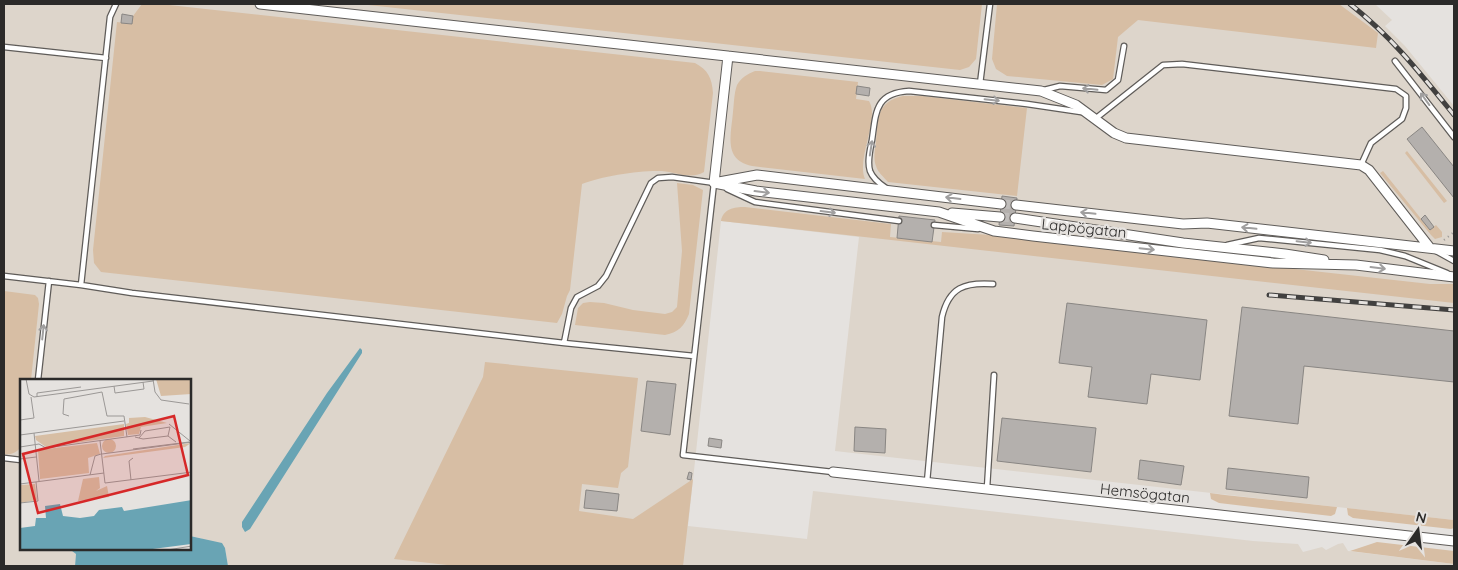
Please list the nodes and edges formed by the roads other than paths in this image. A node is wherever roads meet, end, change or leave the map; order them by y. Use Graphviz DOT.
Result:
graph roads {
  1 [pos="116,4"];
  2 [pos="260,4"];
  3 [pos="990,4"];
  4 [pos="1124,46"];
  5 [pos="4,47"];
  6 [pos="728,56"];
  7 [pos="106,58"];
  8 [pos="1395,61"];
  9 [pos="980,84"];
  10 [pos="1041,91"];
  11 [pos="1092,116"];
  12 [pos="1454,137"];
  13 [pos="1361,165"];
  14 [pos="714,183"];
  15 [pos="887,189"];
  16 [pos="1002,204"];
  17 [pos="1016,205"];
  18 [pos="940,212"];
  19 [pos="1000,217"];
  20 [pos="1015,218"];
  21 [pos="899,221"];
  22 [pos="934,225"];
  23 [pos="994,231"];
  24 [pos="1221,246"];
  25 [pos="1430,248"];
  26 [pos="1454,251"];
  27 [pos="1454,261"];
  28 [pos="1356,265"];
  29 [pos="4,276"];
  30 [pos="1454,276"];
  31 [pos="49,281"];
  32 [pos="993,284"];
  33 [pos="81,285"];
  34 [pos="564,343"];
  35 [pos="694,356"];
  36 [pos="994,375"];
  37 [pos="38,379"];
  38 [pos="4,458"];
  39 [pos="20,460"];
  40 [pos="833,472"];
  41 [pos="928,482"];
  42 [pos="987,488"];
  43 [pos="1454,542"];
  1 -- 7 [label="lane"];
  2 -- 6 [label="street"];
  3 -- 9 [label="lane"];
  4 -- 10 [label="lane, one-way"];
  5 -- 7 [label="lane"];
  6 -- 9 [label="street"];
  6 -- 14 [label="street"];
  7 -- 33 [label="lane"];
  12 -- 8 [label="lane, one-way"];
  9 -- 10 [label="street"];
  10 -- 11 [label="street"];
  11 -- 13 [label="street"];
  11 -- 13 [label="lane"];
  15 -- 11 [label="lane, one-way"];
  13 -- 25 [label="street"];
  14 -- 15 [label="street"];
  14 -- 18 [label="street, Lappögatan, one-way"];
  14 -- 21 [label="lane, one-way"];
  14 -- 34 [label="lane"];
  14 -- 35 [label="lane"];
  16 -- 15 [label="street, one-way"];
  25 -- 17 [label="street, Lappögatan, one-way"];
  18 -- 19 [label="street"];
  18 -- 23 [label="street, Lappögatan"];
  20 -- 24 [label="street"];
  22 -- 23 [label="lane"];
  23 -- 28 [label="street, Lappögatan, one-way"];
  24 -- 28 [label="street"];
  24 -- 30 [label="lane, one-way"];
  25 -- 26 [label="street, Lappögatan"];
  25 -- 27 [label="lane"];
  28 -- 30 [label="street, Lappögatan, one-way"];
  29 -- 31 [label="lane"];
  31 -- 33 [label="lane"];
  37 -- 31 [label="lane, one-way"];
  32 -- 41 [label="lane"];
  33 -- 34 [label="lane"];
  34 -- 35 [label="lane"];
  35 -- 40 [label="lane"];
  36 -- 42 [label="lane"];
  38 -- 39 [label="lane"];
  40 -- 41 [label="street, Hemsögatan"];
  41 -- 42 [label="street, Hemsögatan"];
  42 -- 43 [label="street, Hemsögatan"];
}
